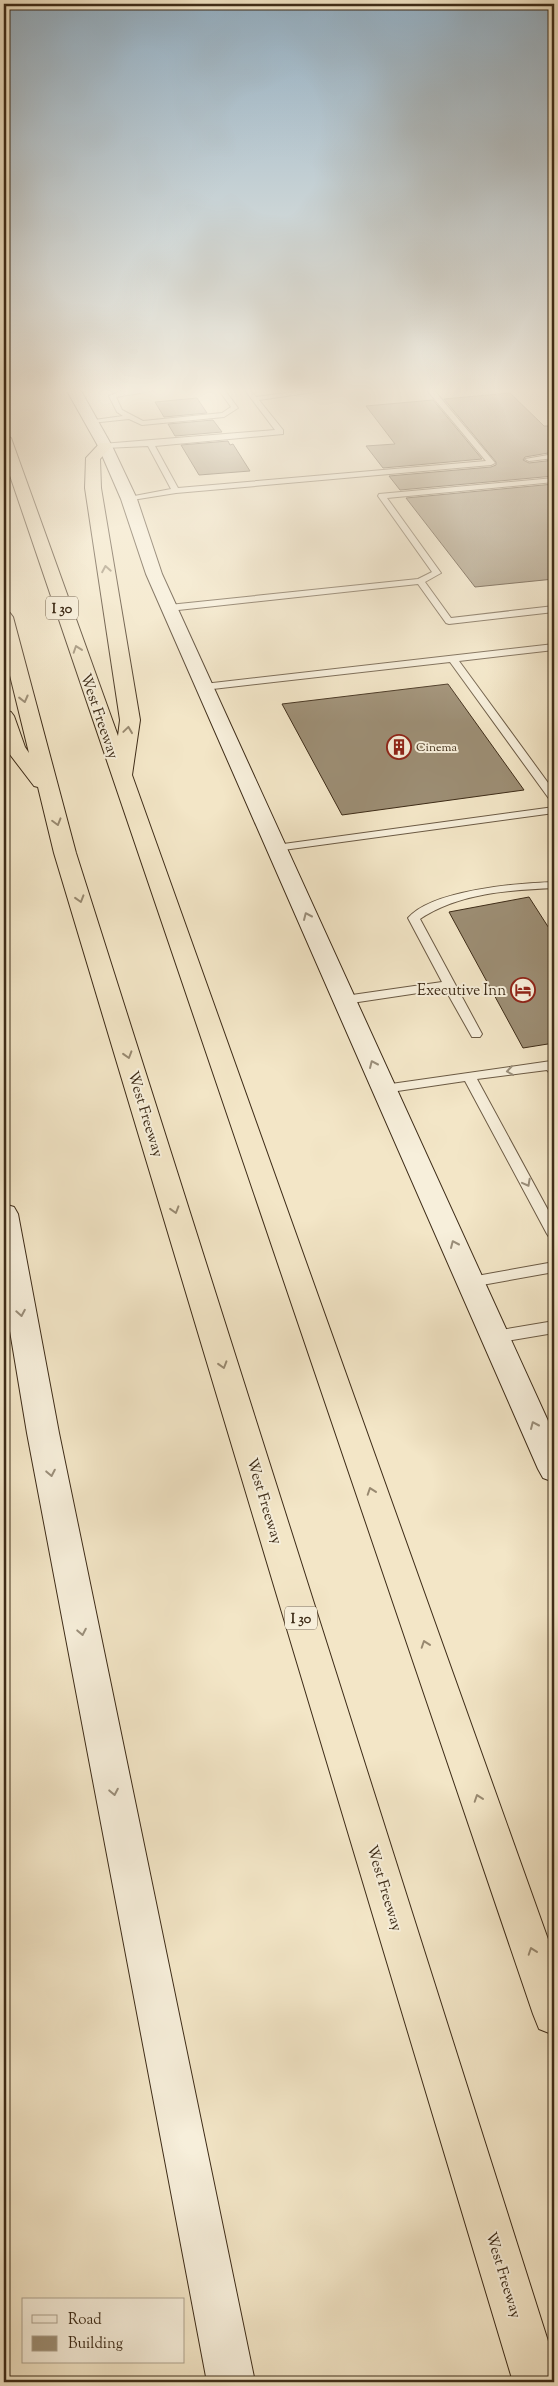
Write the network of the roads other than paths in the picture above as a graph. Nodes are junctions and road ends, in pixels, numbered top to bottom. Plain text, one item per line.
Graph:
1 (25, 500) edge
2 (94, 500) edge
3 (129, 500) edge
4 (385, 500) edge
5 (420, 581) junction
6 (169, 608) junction
7 (554, 609) edge
8 (4, 617) edge
9 (554, 647) edge
10 (453, 659) junction
11 (204, 687) junction
12 (4, 716) edge
13 (121, 778) junction
14 (48, 791) junction
15 (554, 798) edge
16 (554, 810) edge
17 (276, 848) junction
18 (554, 885) edge
19 (449, 985) junction
20 (344, 1000) junction
21 (476, 1034) dead end
22 (553, 1067) edge
23 (469, 1076) junction
24 (384, 1089) junction
25 (4, 1214) edge
26 (554, 1234) edge
27 (554, 1267) edge
28 (471, 1282) junction
29 (554, 1327) edge
30 (495, 1336) junction
31 (554, 1469) edge
32 (554, 2014) edge
33 (231, 2382) edge
34 (537, 2382) edge

13 -> 1 highway, West Freeway / I 30
13 -> 2 highway
3 - 6 main road
4 - 5 lane
5 - 6 lane
5 - 7 lane
6 - 11 main road
8 -> 14 highway, West Freeway / I 30
9 - 10 lane
10 - 11 lane
10 - 15 lane
11 - 17 main road
12 - 14 highway
32 -> 13 highway, West Freeway / I 30
14 -> 34 highway, West Freeway / I 30
16 - 17 lane
20 -> 17 main road
18 - 19 lane
19 - 20 lane
19 - 21 lane
24 -> 20 main road
22 -> 23 lane
23 - 24 lane
23 -> 26 lane
28 -> 24 main road
25 -> 33 main road
27 - 28 lane
28 - 30 main road
29 - 30 lane
31 -> 30 main road

